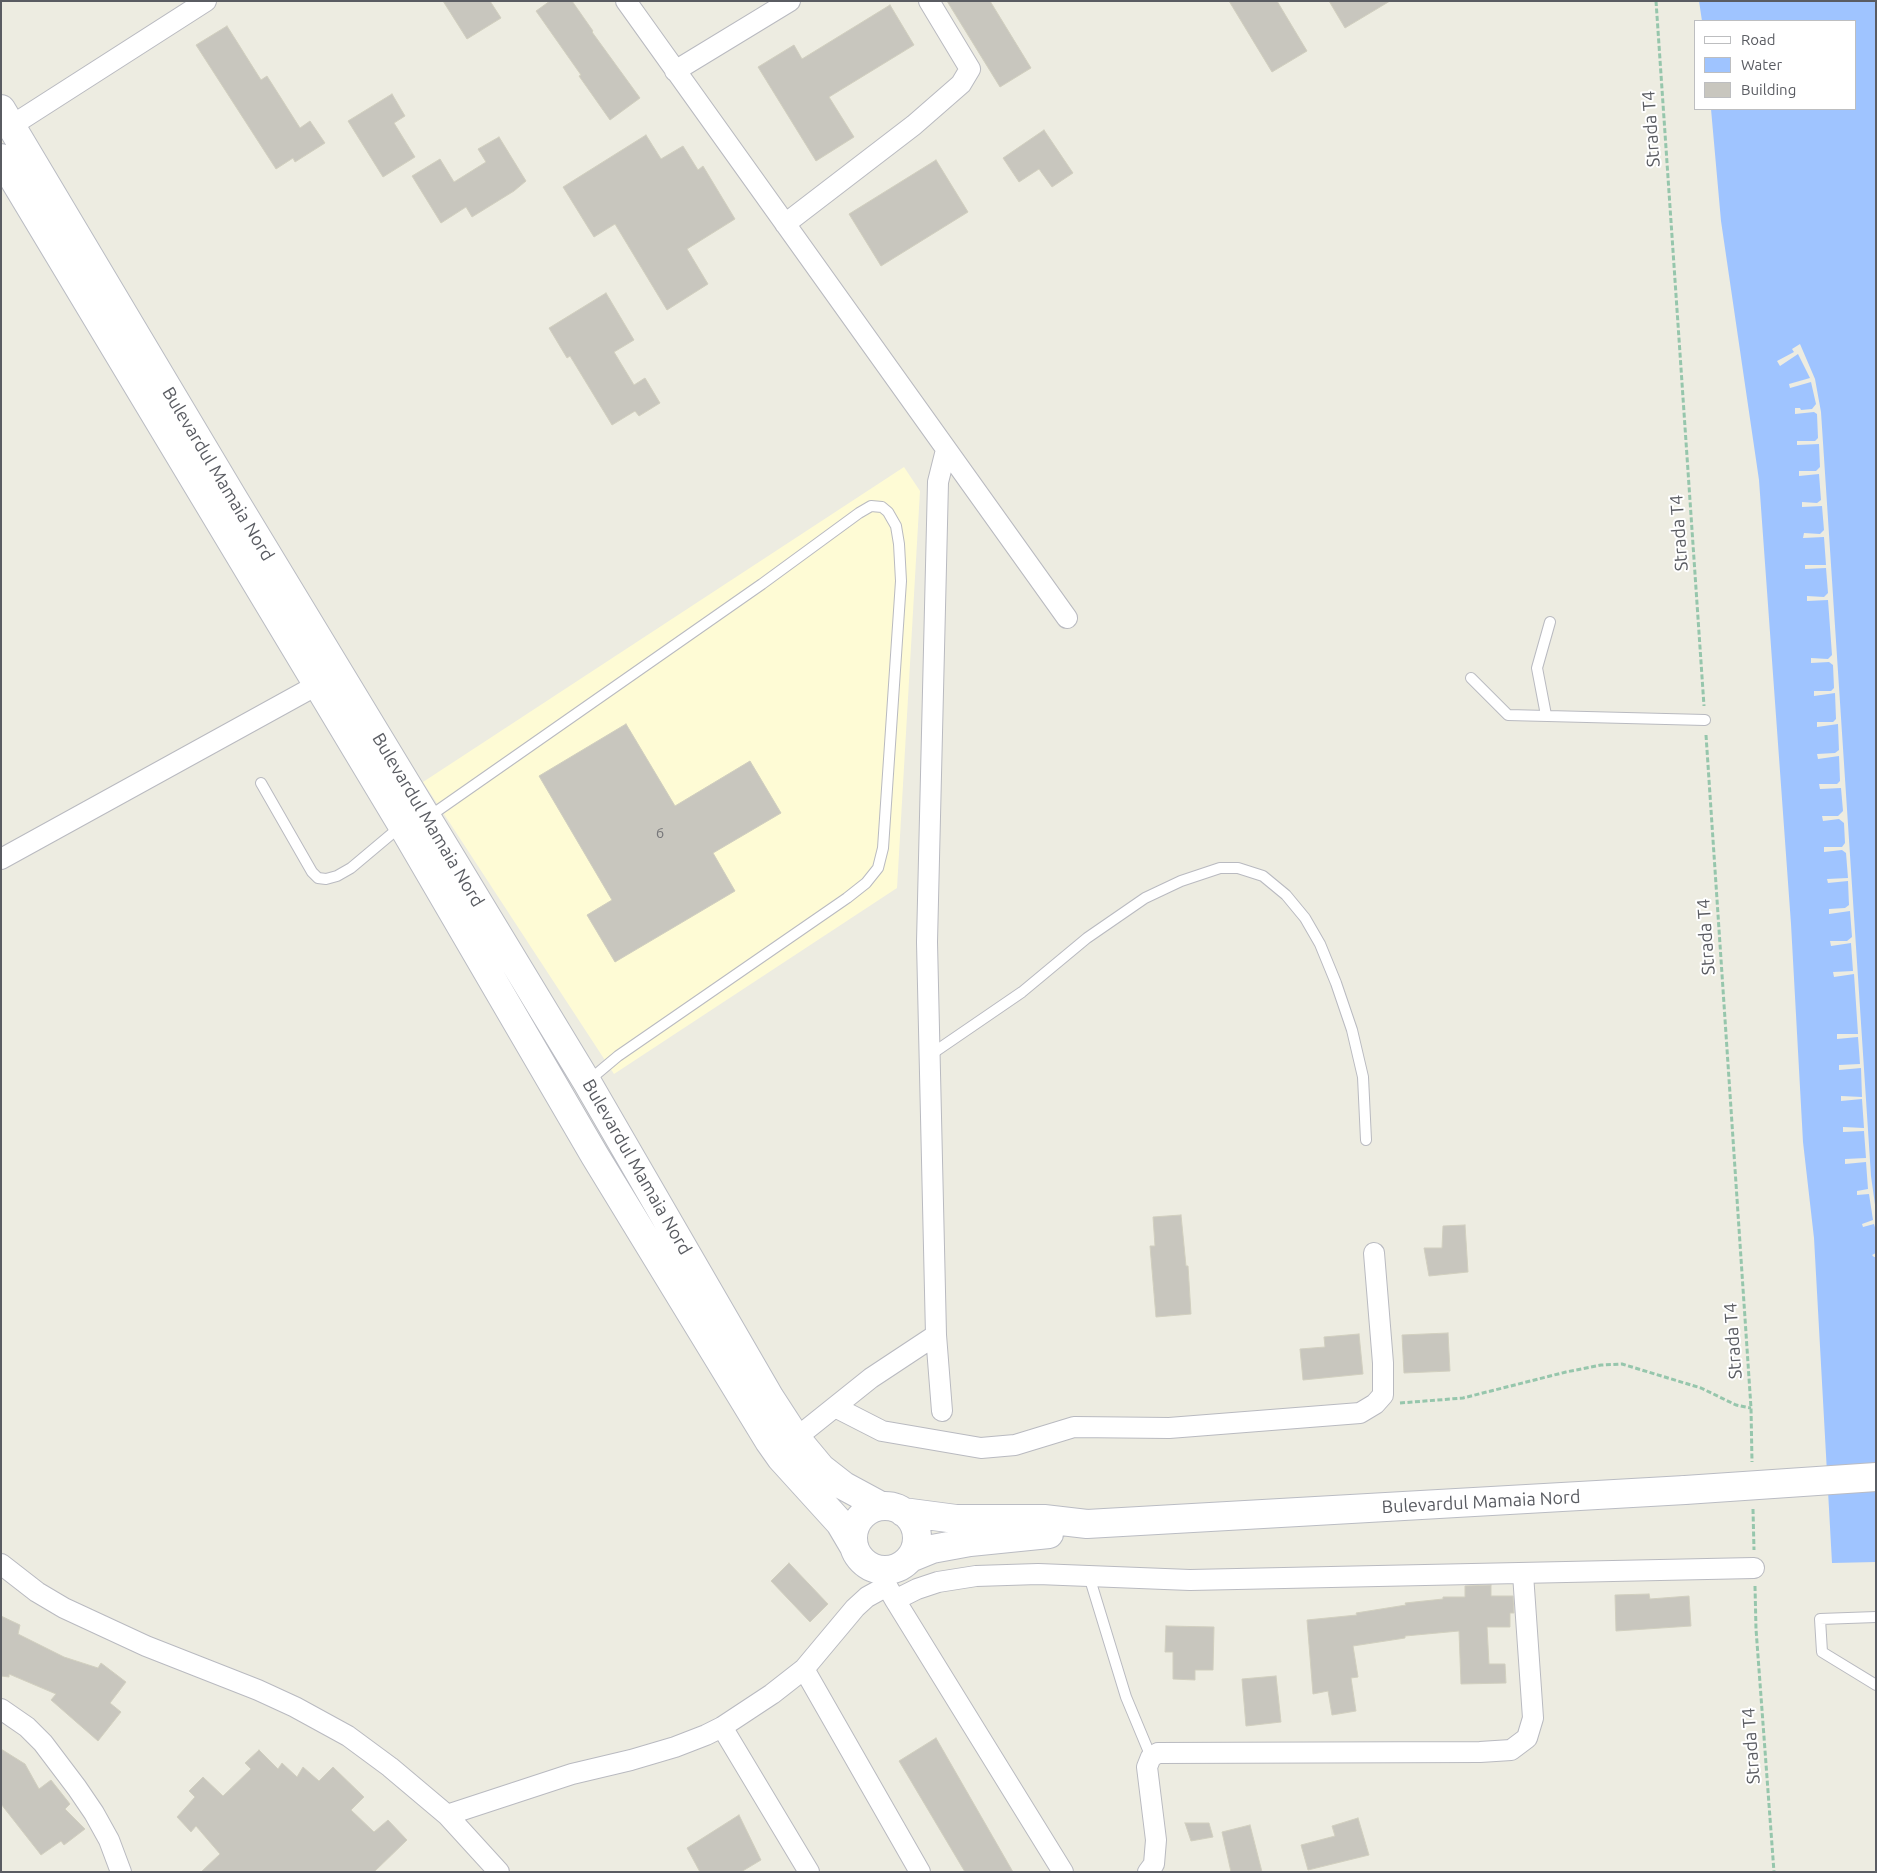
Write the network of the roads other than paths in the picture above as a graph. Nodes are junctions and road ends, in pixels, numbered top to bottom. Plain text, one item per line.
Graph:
1 (206, 1) edge
2 (626, 1) edge
3 (790, 1) edge
4 (929, 1) edge
5 (675, 71) junction
6 (6, 118) edge
7 (1, 158) edge
8 (785, 224) junction
9 (946, 450) junction
10 (1067, 618) dead end
11 (1550, 622) dead end
12 (1471, 678) dead end
13 (317, 685) junction
14 (1546, 715) junction
15 (1705, 720) road end
16 (261, 784) dead end
17 (414, 822) junction
18 (1, 859) edge
19 (930, 1055) junction
20 (587, 1082) junction
21 (1366, 1140) dead end
22 (1374, 1253) dead end
23 (936, 1335) junction
24 (835, 1407) junction
25 (942, 1412) dead end
26 (796, 1438) junction
27 (1876, 1477) edge
28 (892, 1509) junction
29 (1087, 1524) junction
30 (853, 1545) junction
31 (910, 1558) junction
32 (1, 1564) edge
33 (1754, 1568) road end
34 (1523, 1574) junction
35 (1089, 1576) junction
36 (888, 1585) junction
37 (1876, 1617) edge
38 (804, 1669) junction
39 (1876, 1685) edge
40 (1, 1709) edge
41 (722, 1726) junction
42 (1151, 1757) junction
43 (447, 1815) junction
44 (121, 1872) edge
45 (499, 1872) edge
46 (810, 1872) edge
47 (920, 1872) edge
48 (1063, 1872) edge
49 (1148, 1872) edge

1 - 6 street
2 - 5 street
3 - 5 street
4 - 8 street
5 - 8 street
6 - 17 main road, Bulevardul Mamaia Nord
7 - 13 main road, Bulevardul Mamaia Nord
8 - 9 street
9 - 10 street
9 - 19 street
11 - 14 lane
12 - 14 lane
13 - 17 main road, Bulevardul Mamaia Nord
13 - 18 street
14 - 15 lane
16 - 17 lane
17 - 20 main road, Bulevardul Mamaia Nord
17 - 20 lane
17 - 30 main road, Bulevardul Mamaia Nord
19 - 21 lane
19 - 23 street
20 - 26 main road, Bulevardul Mamaia Nord
22 - 24 street
23 - 24 street
23 - 25 street
24 - 26 street
26 - 28 main road, Bulevardul Mamaia Nord
27 - 29 main road, Bulevardul Mamaia Nord, bridge
28 - 29 main road, Bulevardul Mamaia Nord
28 - 30 main road
28 - 31 main road
29 - 31 main road, Bulevardul Mamaia Nord
30 - 36 main road
31 - 36 main road
32 - 43 street
33 - 34 street
34 - 35 street
34 - 42 street
35 - 36 street
35 - 42 lane
36 - 38 street
36 - 48 street
37 - 39 lane
38 - 41 street
38 - 47 street
40 - 44 street
41 - 43 street
41 - 46 street
42 - 49 street
43 - 45 street

